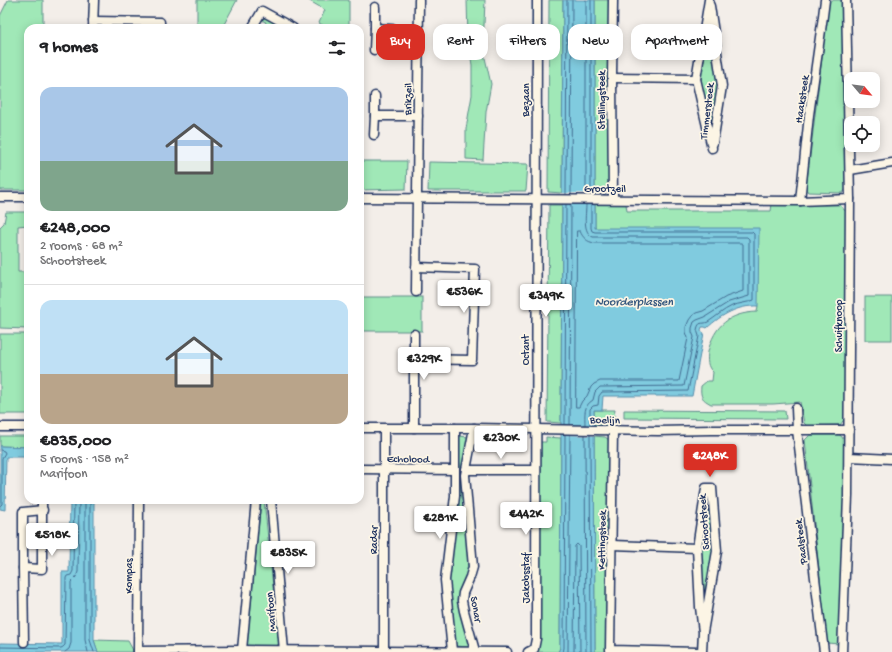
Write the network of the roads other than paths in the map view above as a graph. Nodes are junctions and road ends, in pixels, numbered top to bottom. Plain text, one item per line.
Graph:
1 (94, 0) edge
2 (419, 0) edge
3 (537, 0) edge
4 (613, 0) edge
5 (709, 0) edge
6 (825, 0) edge
7 (846, 0) edge
8 (375, 7) dead end
9 (93, 24) edge
10 (115, 24) edge
11 (160, 24) edge
12 (254, 24) edge
13 (286, 24) edge
14 (419, 24) edge
15 (375, 28) joint
16 (374, 50) dead end
17 (419, 60) edge
18 (612, 78) junction
19 (696, 79) junction
20 (375, 96) dead end
21 (375, 116) junction
22 (418, 116) junction
23 (374, 135) dead end
24 (892, 163) edge
25 (850, 170) junction
26 (0, 197) edge
27 (24, 197) edge
28 (364, 198) edge
29 (418, 198) junction
30 (537, 199) junction
31 (613, 199) junction
32 (850, 199) junction
33 (800, 201) junction
34 (416, 267) junction
35 (416, 292) dead end
36 (414, 334) dead end
37 (414, 359) junction
38 (796, 408) dead end
39 (0, 427) edge
40 (24, 427) edge
41 (364, 428) edge
42 (414, 428) junction
43 (455, 428) junction
44 (474, 428) junction
45 (384, 429) junction
46 (537, 429) junction
47 (797, 430) junction
48 (849, 430) junction
49 (613, 431) junction
50 (849, 458) junction
51 (892, 459) edge
52 (384, 468) junction
53 (364, 469) edge
54 (455, 470) junction
55 (466, 470) junction
56 (536, 470) junction
57 (42, 504) edge
58 (139, 504) edge
59 (256, 504) edge
60 (271, 504) edge
61 (43, 510) junction
62 (612, 544) junction
63 (697, 548) junction
64 (23, 568) junction
65 (703, 632) junction
66 (24, 642) dead end
67 (242, 650) junction
68 (138, 651) edge
69 (284, 651) junction
70 (452, 651) junction
71 (475, 651) edge
72 (384, 652) edge
73 (507, 652) edge
74 (528, 652) edge
75 (698, 652) edge
76 (702, 652) edge
77 (824, 652) edge
78 (842, 652) edge

1 - 9 street
2 - 14 street, Brikzeil
3 - 30 street, Bezaan
4 - 18 street, Stellingsteek
5 - 19 street, Timmersteek
5 - 19 street, Timmersteek
6 - 33 street, Haaksteek
7 - 25 street, Schuifknoop
8 - 15 street
10 - 11 street
12 - 13 street
15 - 16 street
17 - 22 street, Brikzeil
18 - 19 street
18 - 31 street, Stellingsteek
20 - 21 street
21 - 22 street
21 - 23 street
22 - 29 street, Brikzeil
24 - 25 street
25 - 32 street, Schuifknoop
26 - 27 street
28 - 29 street, Grootzeil
29 - 30 street, Grootzeil
29 - 34 street, Brikzeil
30 - 31 street, Grootzeil
30 - 46 street, Octant
31 - 33 street, Grootzeil
32 - 33 street, Grootzeil
32 - 48 street, Schuifknoop
34 - 35 street, Brikzeil
34 - 37 street
36 - 37 street
37 - 42 street
38 - 47 street, Paalsteek
39 - 40 street
41 - 45 street, Boelijn
42 - 43 street, Boelijn
42 - 45 street, Boelijn
43 - 44 street, Boelijn
43 - 54 street
44 - 46 street, Boelijn
44 - 55 street, Sonar
45 - 52 street, Radar
46 - 49 street, Boelijn
46 - 56 street, Jakobsstaf
47 - 48 street, Boelijn
47 - 49 street, Boelijn
47 - 77 street, Paalsteek
48 - 50 street, Schuifknoop
49 - 62 street, Kettingsteek
50 - 51 street
50 - 78 street, Schuifknoop
52 - 53 street, Echolood
52 - 54 street, Echolood
52 - 72 street, Radar
54 - 70 street
55 - 56 street
55 - 71 street, Sonar
56 - 74 street, Jakobsstaf
57 - 61 street
58 - 68 street, Kompas
59 - 67 street, Marifoon
60 - 69 street, Marifoon
61 - 64 street
61 - 64 street
62 - 63 street
62 - 75 street, Kettingsteek
63 - 65 street, Schootsteek
63 - 65 street, Schootsteek
64 - 66 street
65 - 76 street, Schootsteek
67 - 68 street
67 - 69 street
69 - 72 street
70 - 71 street
70 - 72 street
71 - 73 street

